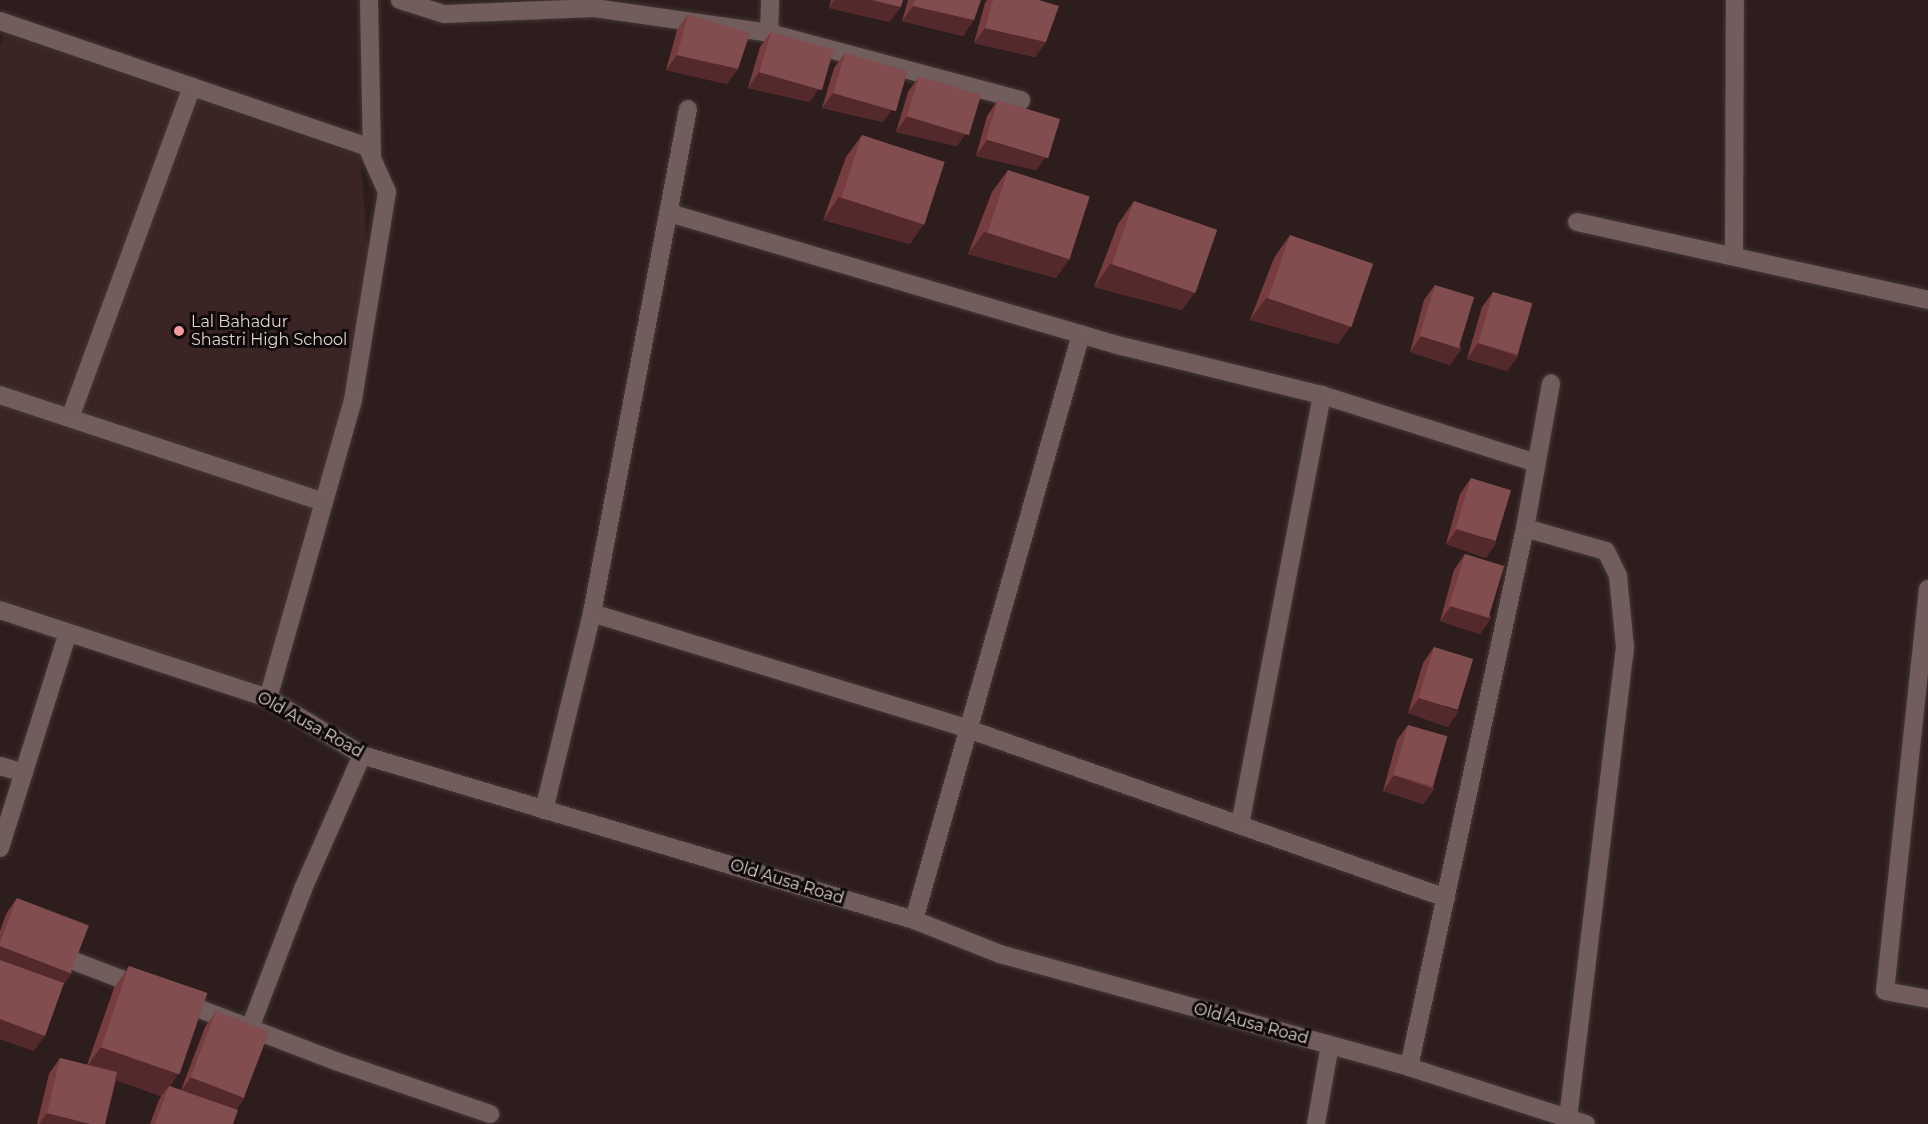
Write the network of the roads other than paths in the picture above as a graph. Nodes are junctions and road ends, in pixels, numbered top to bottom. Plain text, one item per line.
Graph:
1 (369, 0) edge
2 (400, 0) edge
3 (770, 0) edge
4 (1735, 0) edge
5 (594, 4) edge
6 (0, 21) edge
7 (769, 33) junction
8 (192, 87) junction
9 (1021, 100) dead end
10 (688, 109) dead end
11 (373, 159) junction
12 (669, 213) junction
13 (1577, 222) dead end
14 (1734, 255) junction
15 (1928, 300) edge
16 (1081, 334) junction
17 (1551, 383) dead end
18 (0, 395) edge
19 (1322, 395) junction
20 (70, 418) junction
21 (1536, 463) junction
22 (324, 502) junction
23 (1525, 528) junction
24 (1928, 589) edge
25 (0, 610) edge
26 (592, 613) junction
27 (68, 632) junction
28 (268, 698) junction
29 (968, 729) junction
30 (362, 755) junction
31 (0, 766) edge
32 (24, 773) junction
33 (544, 810) junction
34 (1240, 825) junction
35 (0, 848) edge
36 (1446, 898) junction
37 (914, 920) junction
38 (74, 961) edge
39 (1928, 999) edge
40 (250, 1028) junction
41 (1330, 1045) junction
42 (1409, 1067) junction
43 (490, 1114) dead end
44 (1568, 1118) junction
45 (1316, 1124) edge
46 (1586, 1124) edge

1 - 11 street
2 - 5 street
3 - 7 street
4 - 14 street
5 - 7 street
6 - 8 street
7 - 9 street
8 - 11 street
8 - 20 street
10 - 12 street
11 - 22 street
12 - 16 street
12 - 26 street
13 - 14 street
14 - 15 street
16 - 19 street
16 - 29 street
17 - 21 street
18 - 20 street
19 - 21 street
19 - 34 street
20 - 22 street
21 - 23 street
22 - 28 street
23 - 36 street
23 - 44 street
24 - 39 street
25 - 27 street, Old Ausa Road
26 - 29 street
26 - 33 street
27 - 28 street, Old Ausa Road
27 - 32 street
28 - 30 street, Old Ausa Road
29 - 34 street
29 - 37 street
30 - 33 street, Old Ausa Road
30 - 40 street
31 - 32 street
32 - 35 street
33 - 37 street, Old Ausa Road
34 - 36 street
36 - 42 street
37 - 41 street, Old Ausa Road
38 - 40 street
40 - 43 street
41 - 42 street, Old Ausa Road
41 - 45 street
42 - 44 street, Old Ausa Road
44 - 46 street, Old Ausa Road

